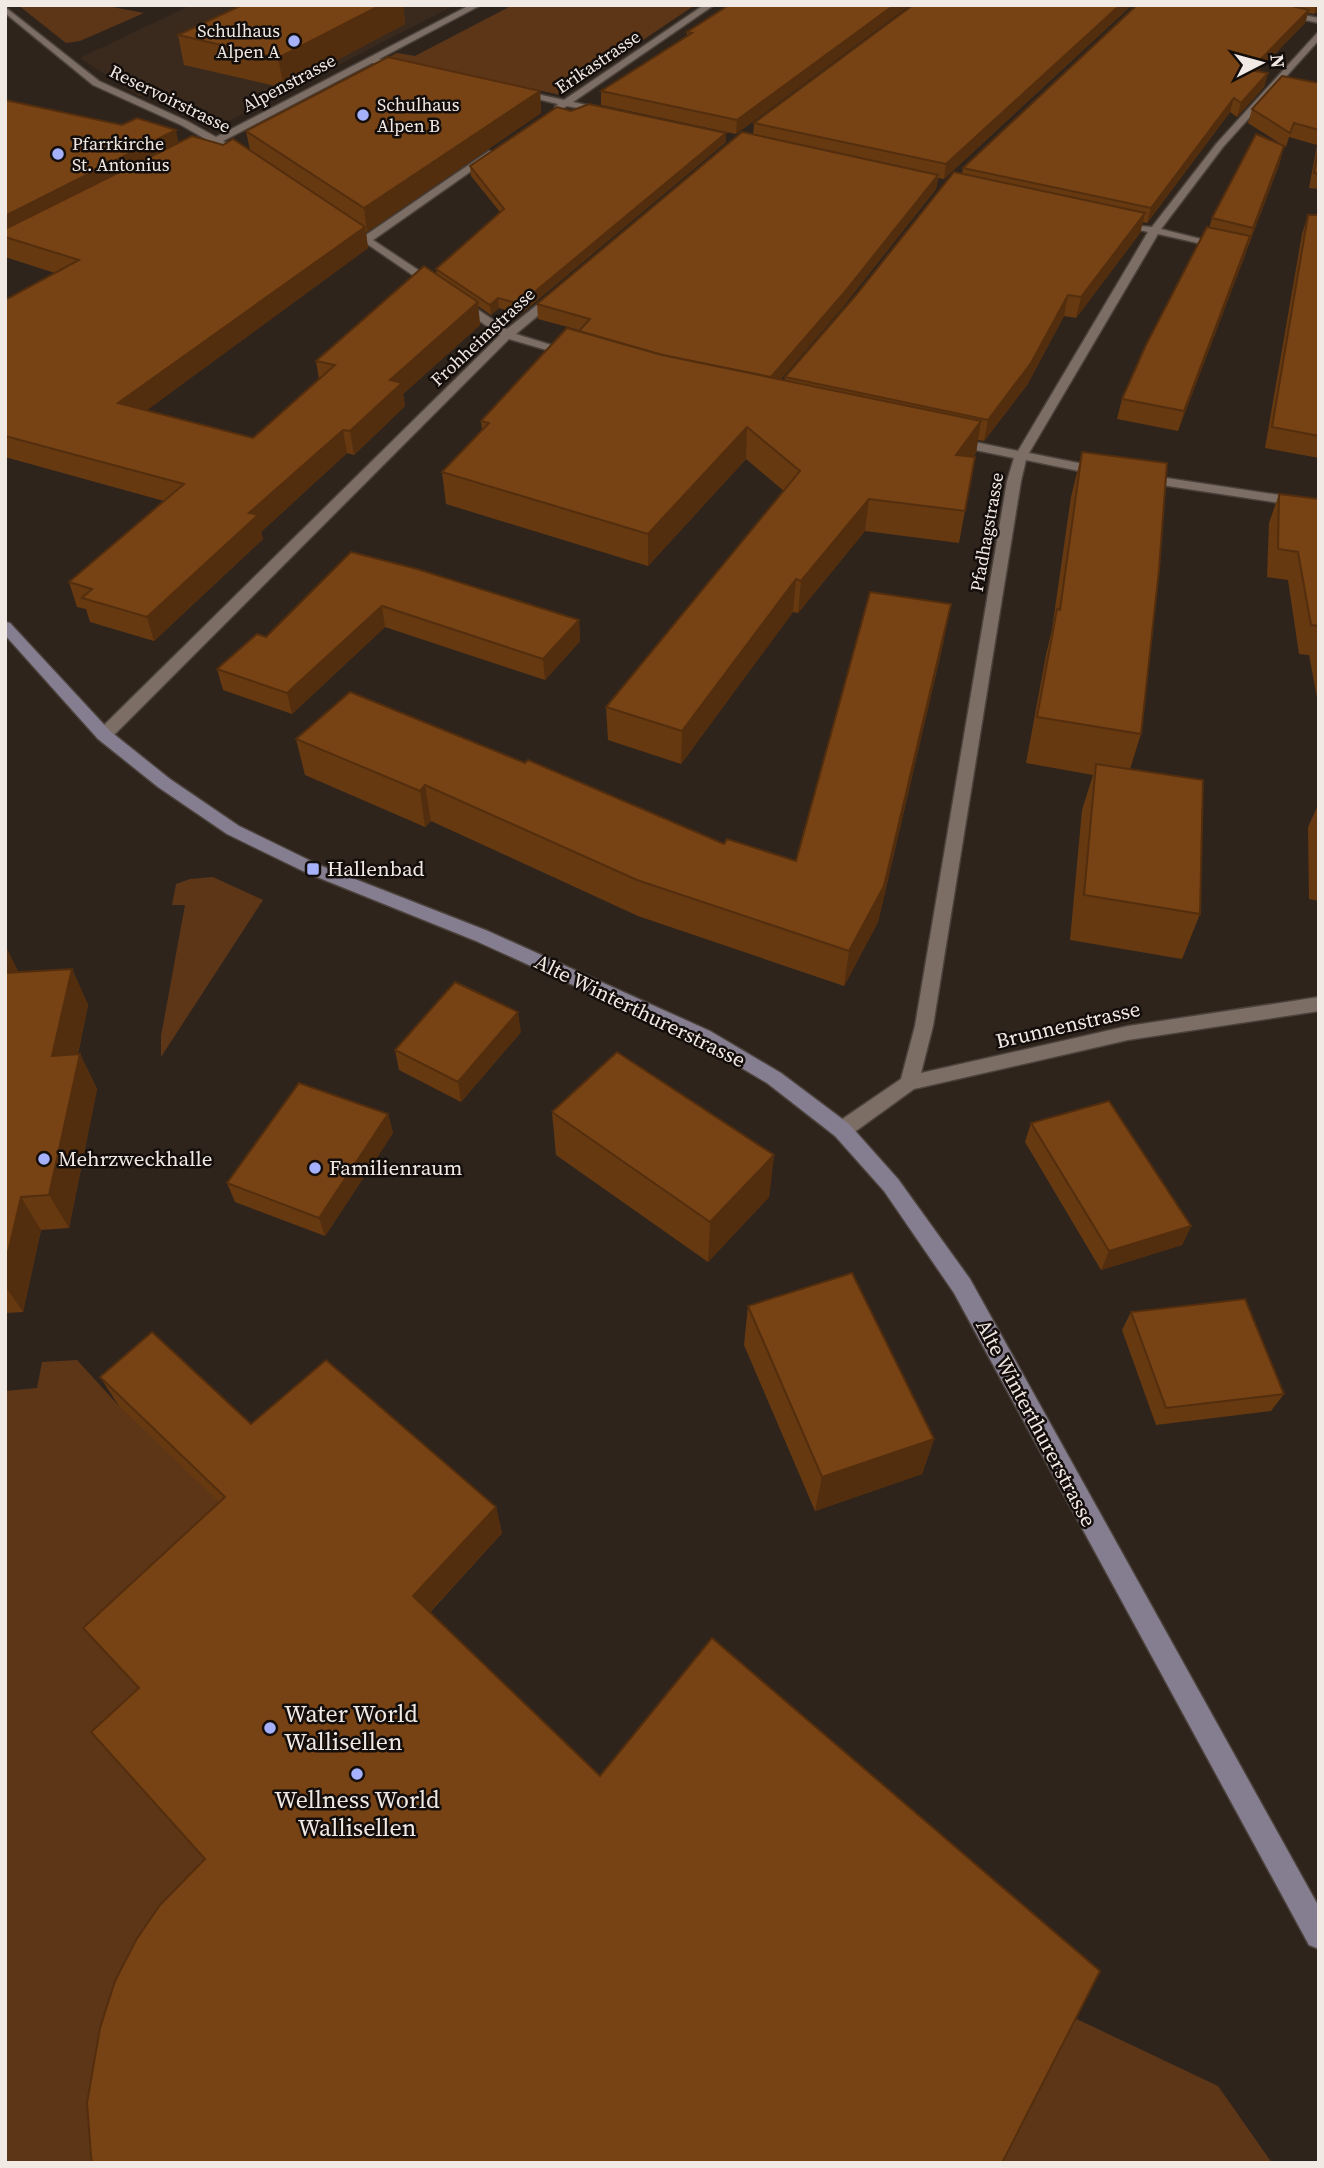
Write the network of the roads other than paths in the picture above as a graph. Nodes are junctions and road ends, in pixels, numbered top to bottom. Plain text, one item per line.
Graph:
1 (477, 5) edge
2 (710, 5) edge
3 (1237, 5) edge
4 (5, 9) edge
5 (1319, 21) edge
6 (1319, 34) edge
7 (370, 60) junction
8 (409, 68) edge
9 (500, 89) edge
10 (566, 103) junction
11 (555, 111) edge
12 (619, 115) edge
13 (216, 141) junction
14 (499, 149) edge
15 (192, 153) edge
16 (253, 162) edge
17 (332, 216) edge
18 (1129, 225) edge
19 (1155, 230) junction
20 (366, 240) junction
21 (1232, 248) edge
22 (562, 289) edge
23 (507, 335) junction
24 (585, 357) edge
25 (942, 439) edge
26 (1021, 456) junction
27 (1319, 505) edge
28 (5, 626) edge
29 (104, 735) junction
30 (1319, 1004) edge
31 (909, 1083) junction
32 (842, 1130) junction
33 (1319, 1935) edge

1 - 7 street, Alpenstrasse
2 - 10 street, Erikastrasse
3 - 5 street
4 - 13 street, Reservoirstrasse
6 - 19 street, Pfadhagstrasse
7 - 8 street
7 - 13 street, Alpenstrasse
9 - 10 street
10 - 11 street, Erikastrasse
10 - 12 street
13 - 15 street, Alpenstrasse
13 - 16 street, Reservoirstrasse
14 - 20 street
17 - 20 street
18 - 19 street
19 - 21 street
19 - 26 street, Pfadhagstrasse
20 - 23 street
22 - 23 street, Frohheimstrasse
23 - 24 street
23 - 29 street, Frohheimstrasse
25 - 26 street
26 - 27 street
26 - 31 street, Pfadhagstrasse
28 - 29 main road, Alte Winterthurerstrasse
29 - 32 main road, Alte Winterthurerstrasse
30 - 31 street, Brunnenstrasse
31 - 32 street, Brunnenstrasse
32 - 33 main road, Alte Winterthurerstrasse

